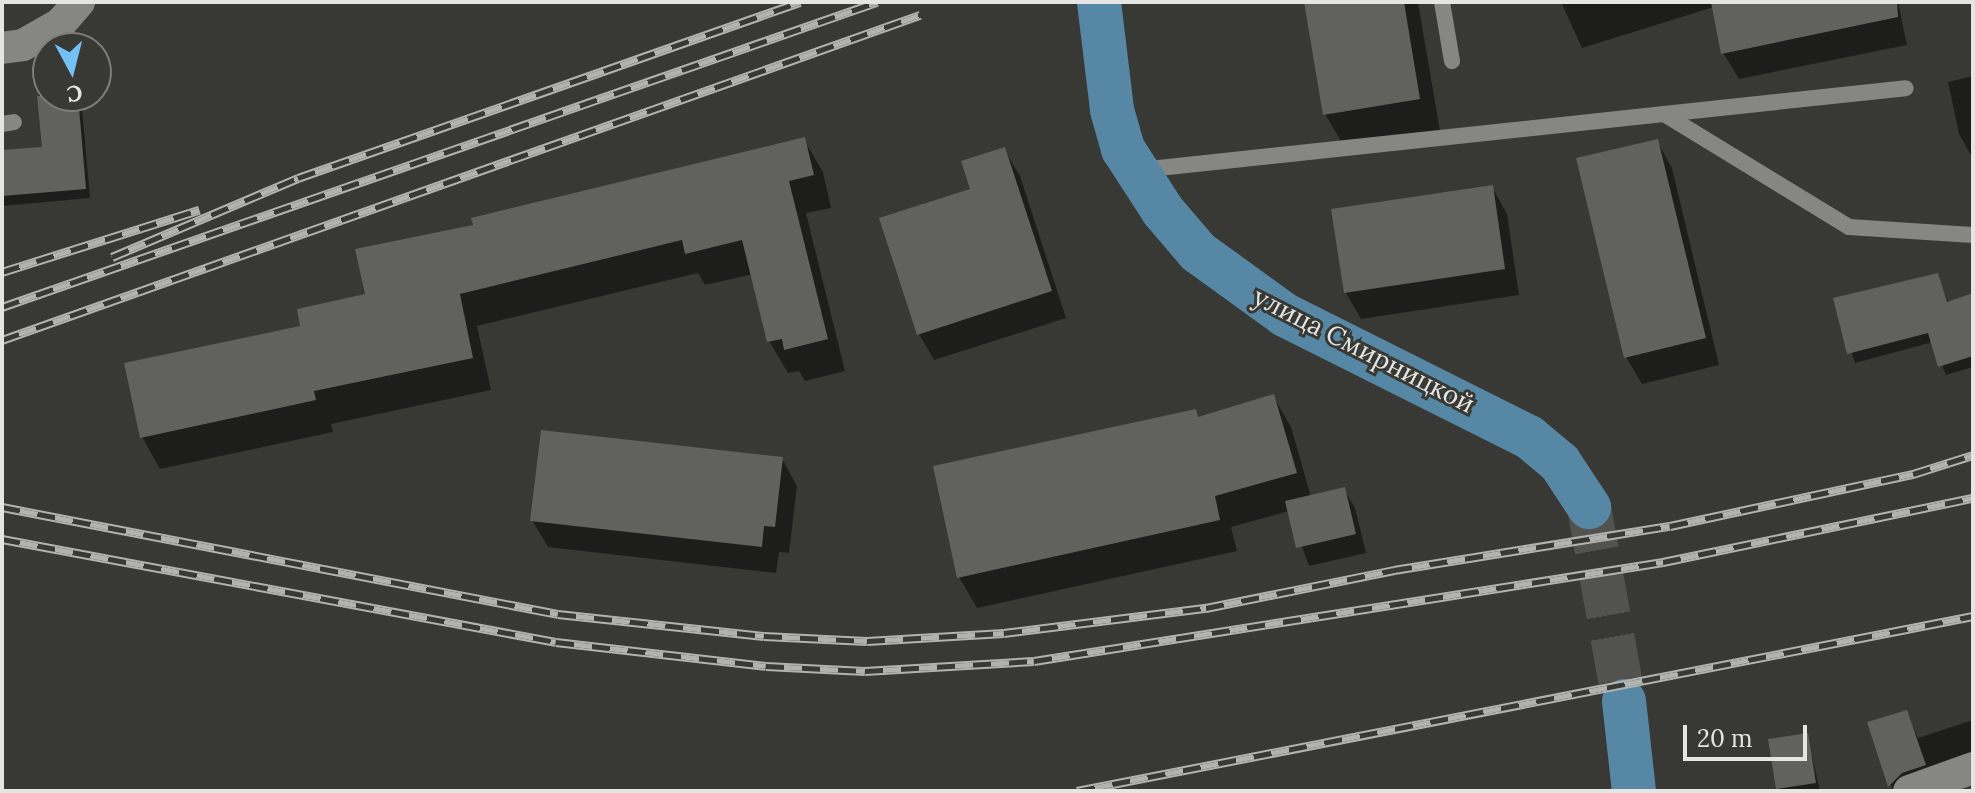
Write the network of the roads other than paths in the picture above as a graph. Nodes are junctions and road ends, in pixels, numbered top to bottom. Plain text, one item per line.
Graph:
1 (79, 2) edge
2 (1099, 2) edge
3 (1442, 2) edge
4 (2, 48) edge
5 (1452, 61) dead end
6 (1906, 88) dead end
7 (1664, 114) junction
8 (1135, 170) junction
9 (1973, 235) edge
10 (1589, 507) tunnel mouth
11 (1624, 701) tunnel mouth
12 (1973, 768) edge
13 (1634, 791) edge
14 (1909, 791) edge

1 - 4 street
2 - 8 main road, улица Смирницкой
3 - 5 lane
6 - 7 lane
7 - 8 lane
7 - 9 lane
8 - 10 main road, улица Смирницкой
11 - 13 main road
12 - 14 street

